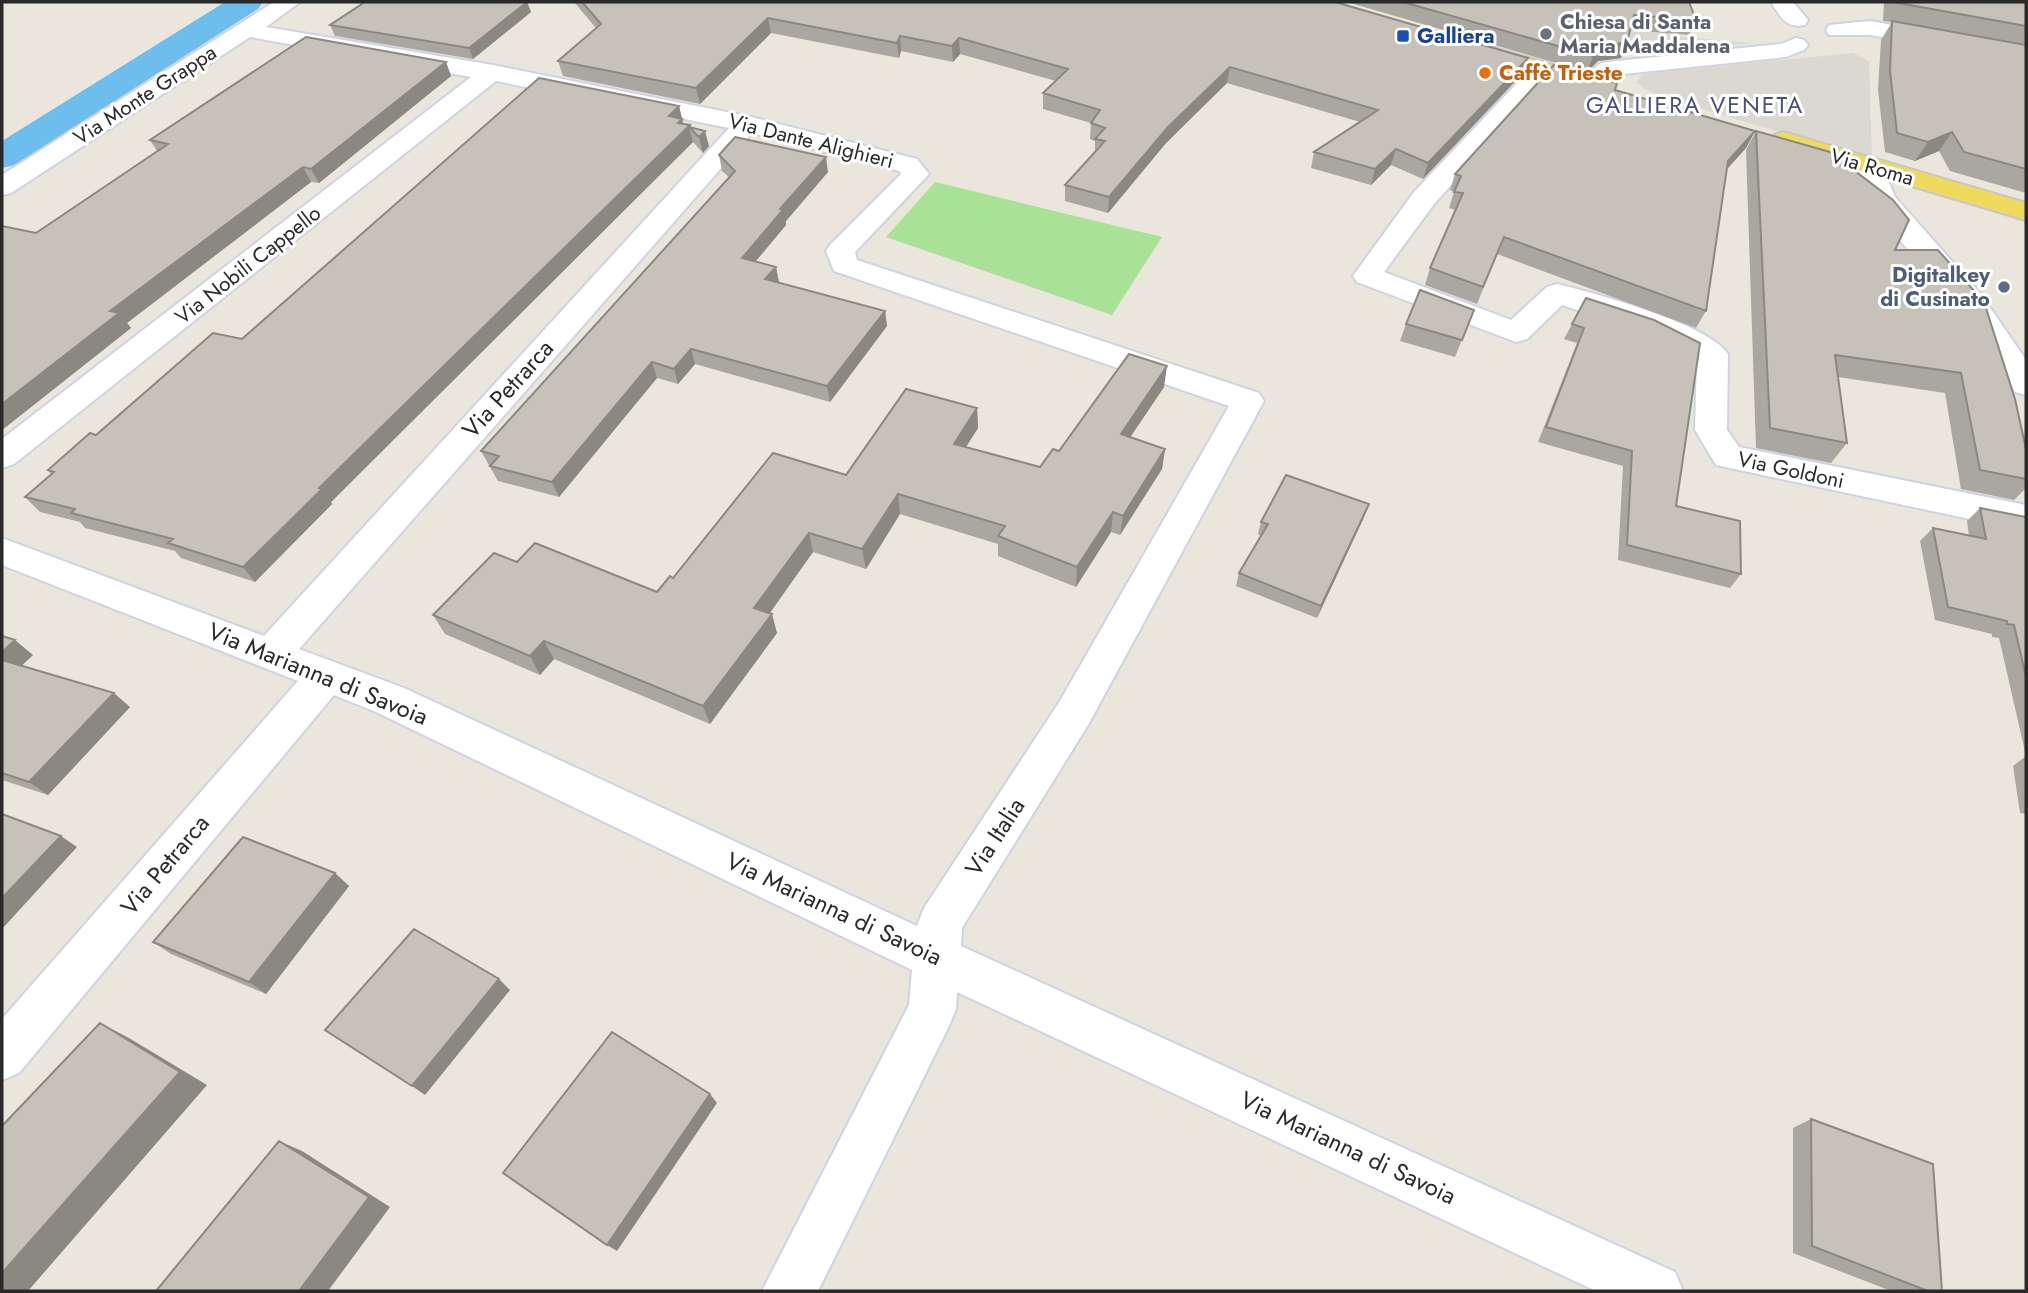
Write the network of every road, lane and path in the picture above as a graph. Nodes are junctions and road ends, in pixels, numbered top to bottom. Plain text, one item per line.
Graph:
1 (289, 2) edge
2 (1782, 2) edge
3 (1797, 20) junction
4 (246, 30) junction
5 (1455, 43) edge
6 (1829, 44) junction
7 (1796, 45) junction
8 (2026, 56) edge
9 (1542, 70) junction
10 (493, 72) junction
11 (1591, 84) junction
12 (1617, 91) edge
13 (747, 124) junction
14 (1757, 133) edge
15 (1871, 167) junction
16 (2, 187) edge
17 (2026, 212) edge
18 (2026, 385) edge
19 (1248, 401) joint
20 (2, 456) edge
21 (2026, 518) edge
22 (2, 551) edge
23 (270, 655) junction
24 (328, 674) junction
25 (937, 957) junction
26 (2, 1056) edge
27 (789, 1291) edge
28 (1656, 1291) edge

1 - 4 street, Via Monte Grappa
2 - 3 street
3 - 6 street
3 - 7 street
4 - 10 street, Via Dante Alighieri
4 - 16 street, Via Monte Grappa
5 - 9 main road
6 - 7 street
6 - 8 street
7 - 11 street
9 - 11 main road
9 - 21 street, Via Goldoni
10 - 13 street, Via Dante Alighieri
10 - 20 street, Via Nobili Cappello
11 - 12 main road
13 - 19 street, Via Dante Alighieri
13 - 23 street, Via Petrarca
14 - 15 main road, Via Roma
15 - 17 main road, Via Roma
15 - 18 street
19 - 25 street, Via Italia
22 - 23 street, Via Marianna di Savoia
23 - 24 street, Via Marianna di Savoia
24 - 25 street, Via Marianna di Savoia
24 - 26 street, Via Petrarca
25 - 27 street, Via Italia
25 - 28 street, Via Marianna di Savoia

